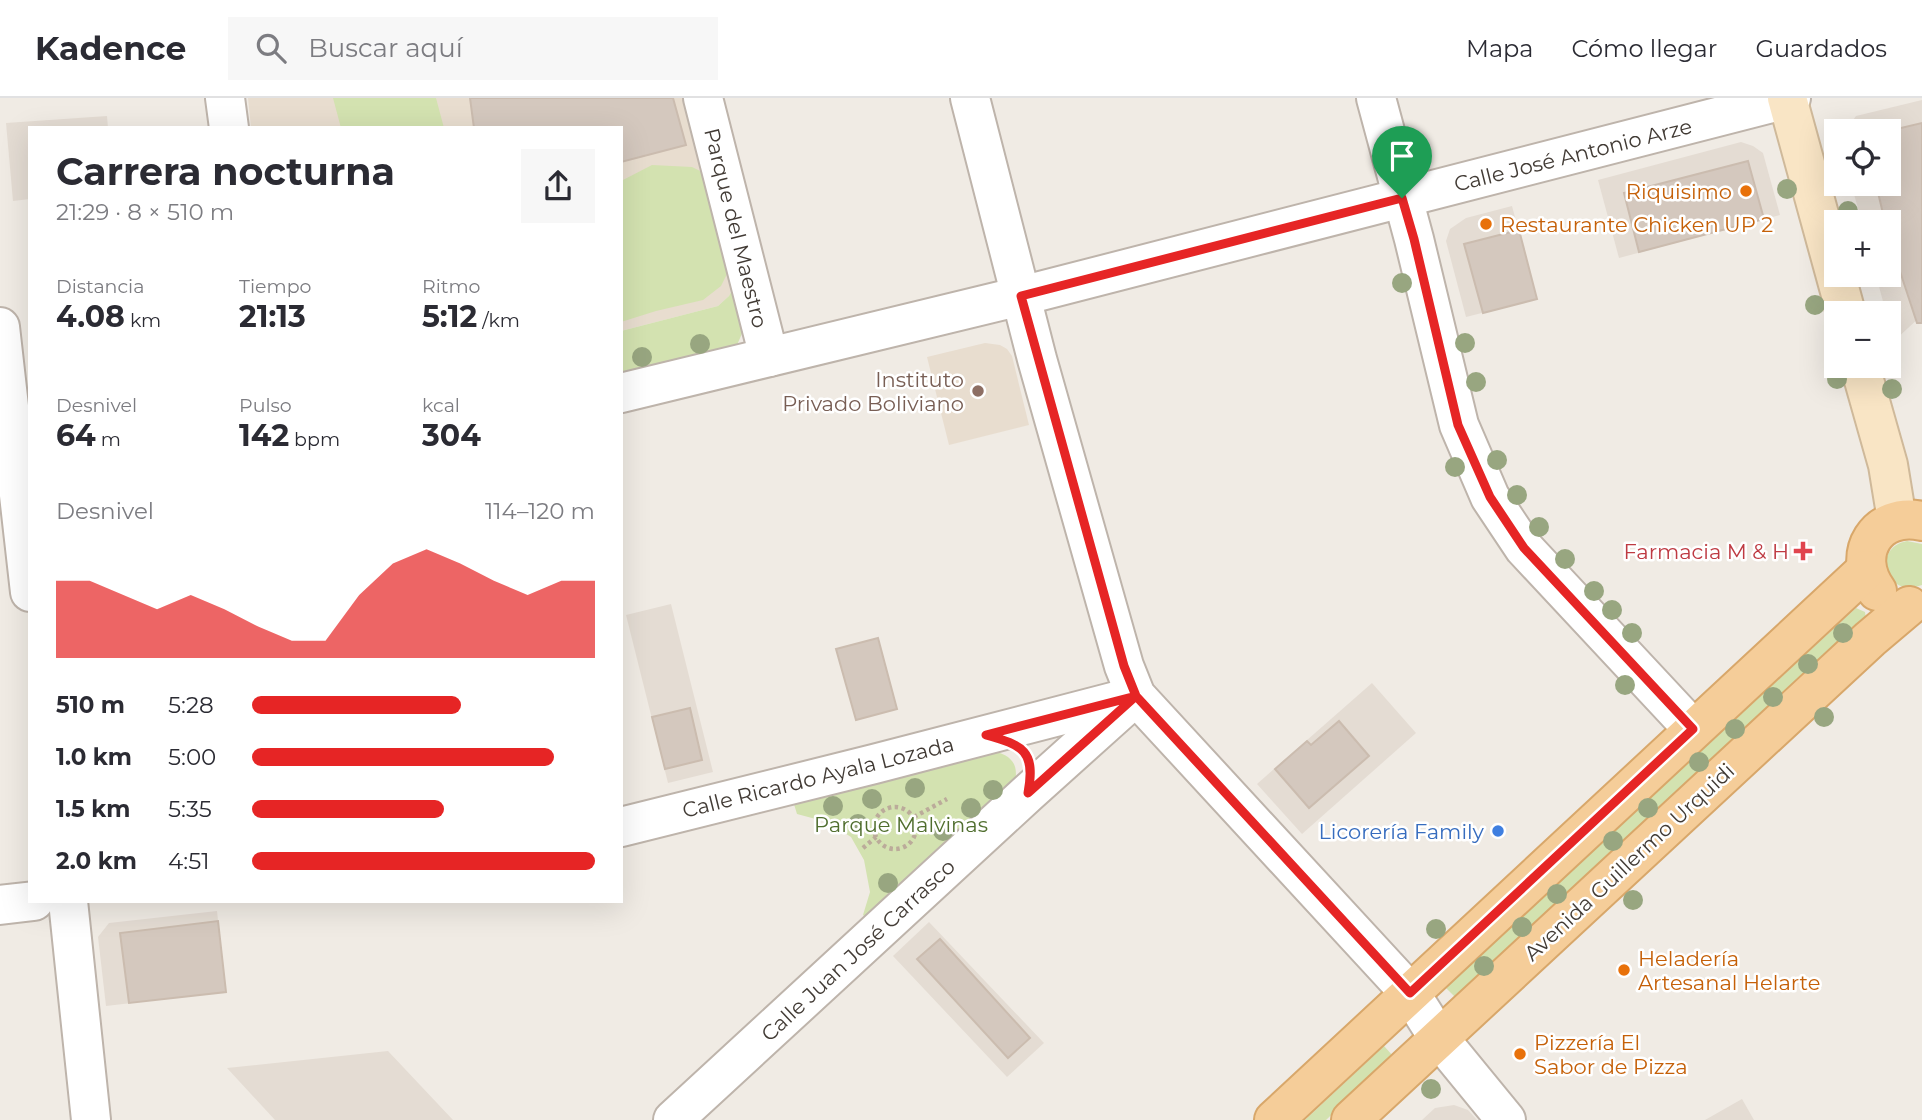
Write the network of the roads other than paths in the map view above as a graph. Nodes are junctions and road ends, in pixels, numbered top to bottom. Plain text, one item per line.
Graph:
1 (225, 98) edge
2 (703, 98) edge
3 (970, 98) edge
4 (1376, 98) edge
5 (1788, 98) edge
6 (229, 126) edge
7 (1402, 198) junction
8 (1021, 296) junction
9 (1843, 301) edge
10 (0, 327) edge
11 (769, 357) junction
12 (1863, 378) edge
13 (623, 393) edge
14 (15, 475) edge
15 (1913, 517) edge
16 (1866, 570) junction
17 (28, 576) edge
18 (1915, 605) edge
19 (1136, 696) junction
20 (1693, 729) junction
21 (986, 735) junction
22 (1028, 793) junction
23 (623, 826) edge
24 (28, 902) edge
25 (68, 903) edge
26 (0, 905) edge
27 (1410, 993) junction
28 (1438, 1037) junction
29 (91, 1120) edge
30 (673, 1120) edge
31 (1274, 1120) edge
32 (1351, 1120) edge
33 (1506, 1120) edge

1 - 6 street
2 - 11 street, Parque del Maestro
3 - 8 street
4 - 7 street
5 - 7 street, Calle José Antonio Arze
5 - 9 main road
7 - 8 street, Calle José Antonio Arze
7 - 20 street
8 - 11 street, Calle José Antonio Arze
8 - 19 street
10 - 14 street
11 - 13 street, Calle José Antonio Arze
12 - 15 main road
14 - 17 street
15 - 16 main road
16 - 18 main road
16 - 20 main road
18 - 28 main road, Avenida Guillermo Urquidi
19 - 21 street, Calle Ricardo Ayala Lozada
19 - 22 street, Calle Juan José Carrasco
19 - 27 street
20 - 27 main road
21 - 22 street
21 - 23 street, Calle Ricardo Ayala Lozada
22 - 30 street, Calle Juan José Carrasco
24 - 26 street
25 - 29 street
27 - 28 street
27 - 31 main road
28 - 32 main road, Avenida Guillermo Urquidi
28 - 33 street

